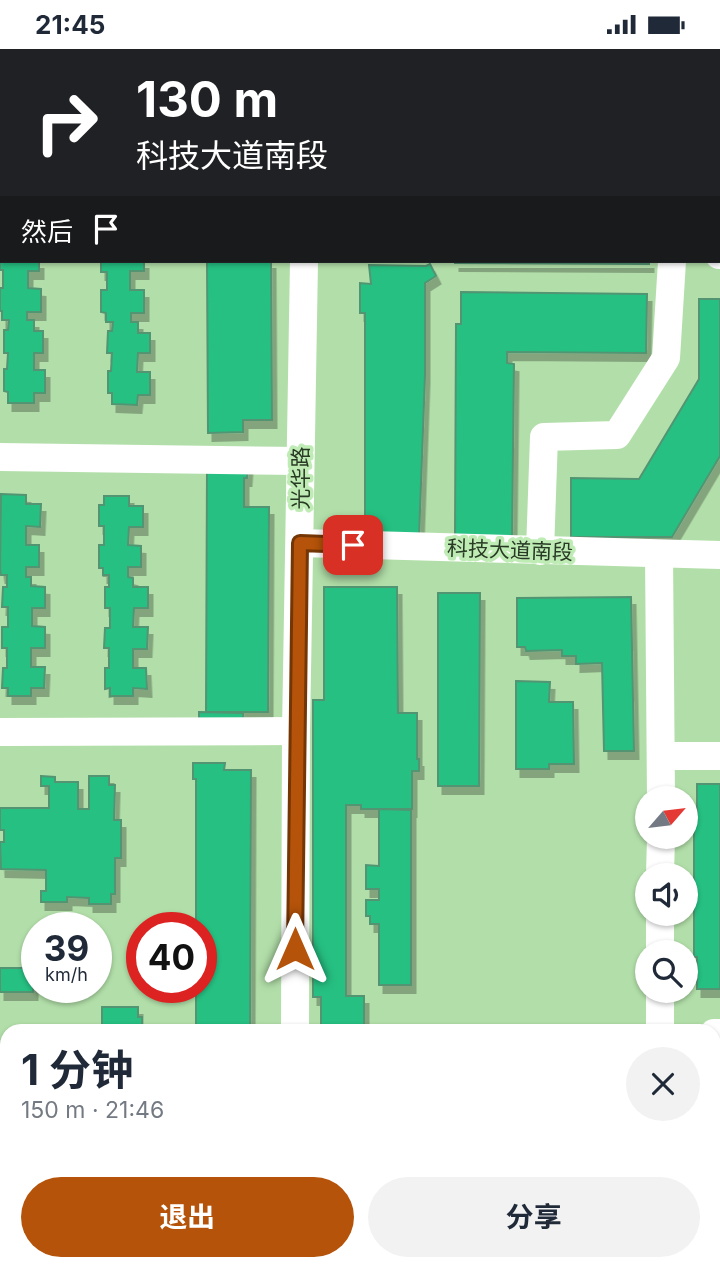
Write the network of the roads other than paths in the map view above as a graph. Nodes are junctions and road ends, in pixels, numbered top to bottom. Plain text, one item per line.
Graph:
1 (304, 263) edge
2 (672, 263) edge
3 (0, 457) edge
4 (300, 461) junction
5 (300, 543) junction
6 (540, 551) junction
7 (659, 554) junction
8 (720, 555) edge
9 (296, 731) junction
10 (0, 732) edge
11 (661, 756) junction
12 (720, 756) edge
13 (661, 786) edge
14 (660, 1003) edge
15 (295, 1024) edge
16 (660, 1024) edge

1 - 4 street, 光华路
2 - 6 street
3 - 4 street
4 - 5 street, 光华路
5 - 6 street, 科技大道南段
5 - 9 street, 光华路
6 - 7 street, 科技大道南段
7 - 8 street, 科技大道南段
7 - 11 street
9 - 10 street
9 - 15 street, 光华路
11 - 12 street
11 - 13 street
14 - 16 street

